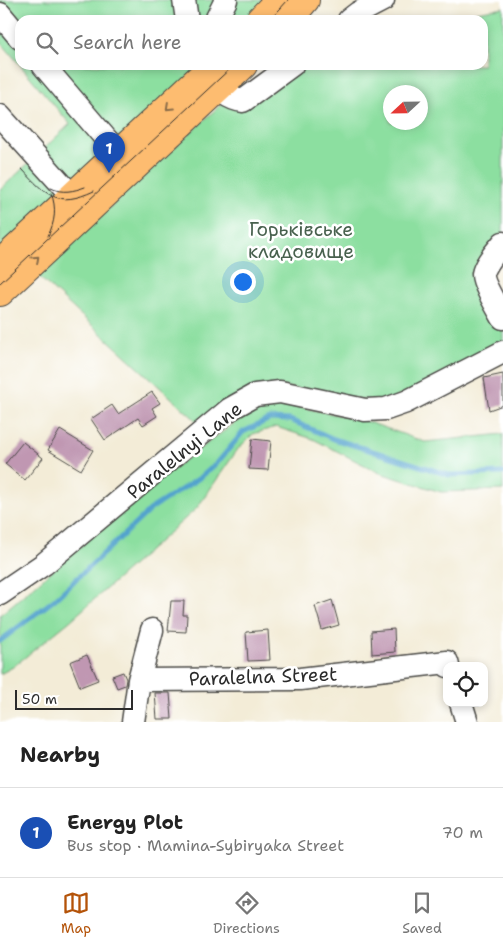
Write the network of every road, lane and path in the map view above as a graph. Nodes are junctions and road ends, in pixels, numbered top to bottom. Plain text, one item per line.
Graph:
1 (184, 0) edge
2 (226, 0) edge
3 (279, 0) edge
4 (305, 0) edge
5 (383, 0) edge
6 (0, 14) edge
7 (186, 15) edge
8 (218, 15) edge
9 (265, 15) edge
10 (292, 15) edge
11 (355, 15) edge
12 (15, 32) edge
13 (46, 70) edge
14 (222, 70) edge
15 (285, 70) edge
16 (209, 73) edge
17 (0, 116) edge
18 (125, 162) junction
19 (79, 204) junction
20 (503, 243) edge
21 (0, 264) edge
22 (0, 292) edge
23 (503, 318) edge
24 (503, 352) edge
25 (0, 594) edge
26 (152, 630) dead end
27 (443, 665) edge
28 (139, 680) junction
29 (462, 707) edge
30 (133, 722) edge
31 (467, 722) edge

1 - 7 street
2 - 8 street
3 - 9 main road
4 - 10 main road
5 - 11 street
6 - 12 street
13 - 18 street
14 - 16 main road
15 - 16 street
16 - 18 main road
17 - 19 street
18 - 19 main road
19 - 21 main road
22 -> 19 main road
20 - 23 street
24 - 25 street, Paralelnyi Lane
26 - 28 street
27 - 28 street, Paralelna Street
28 - 30 street
29 - 31 street

